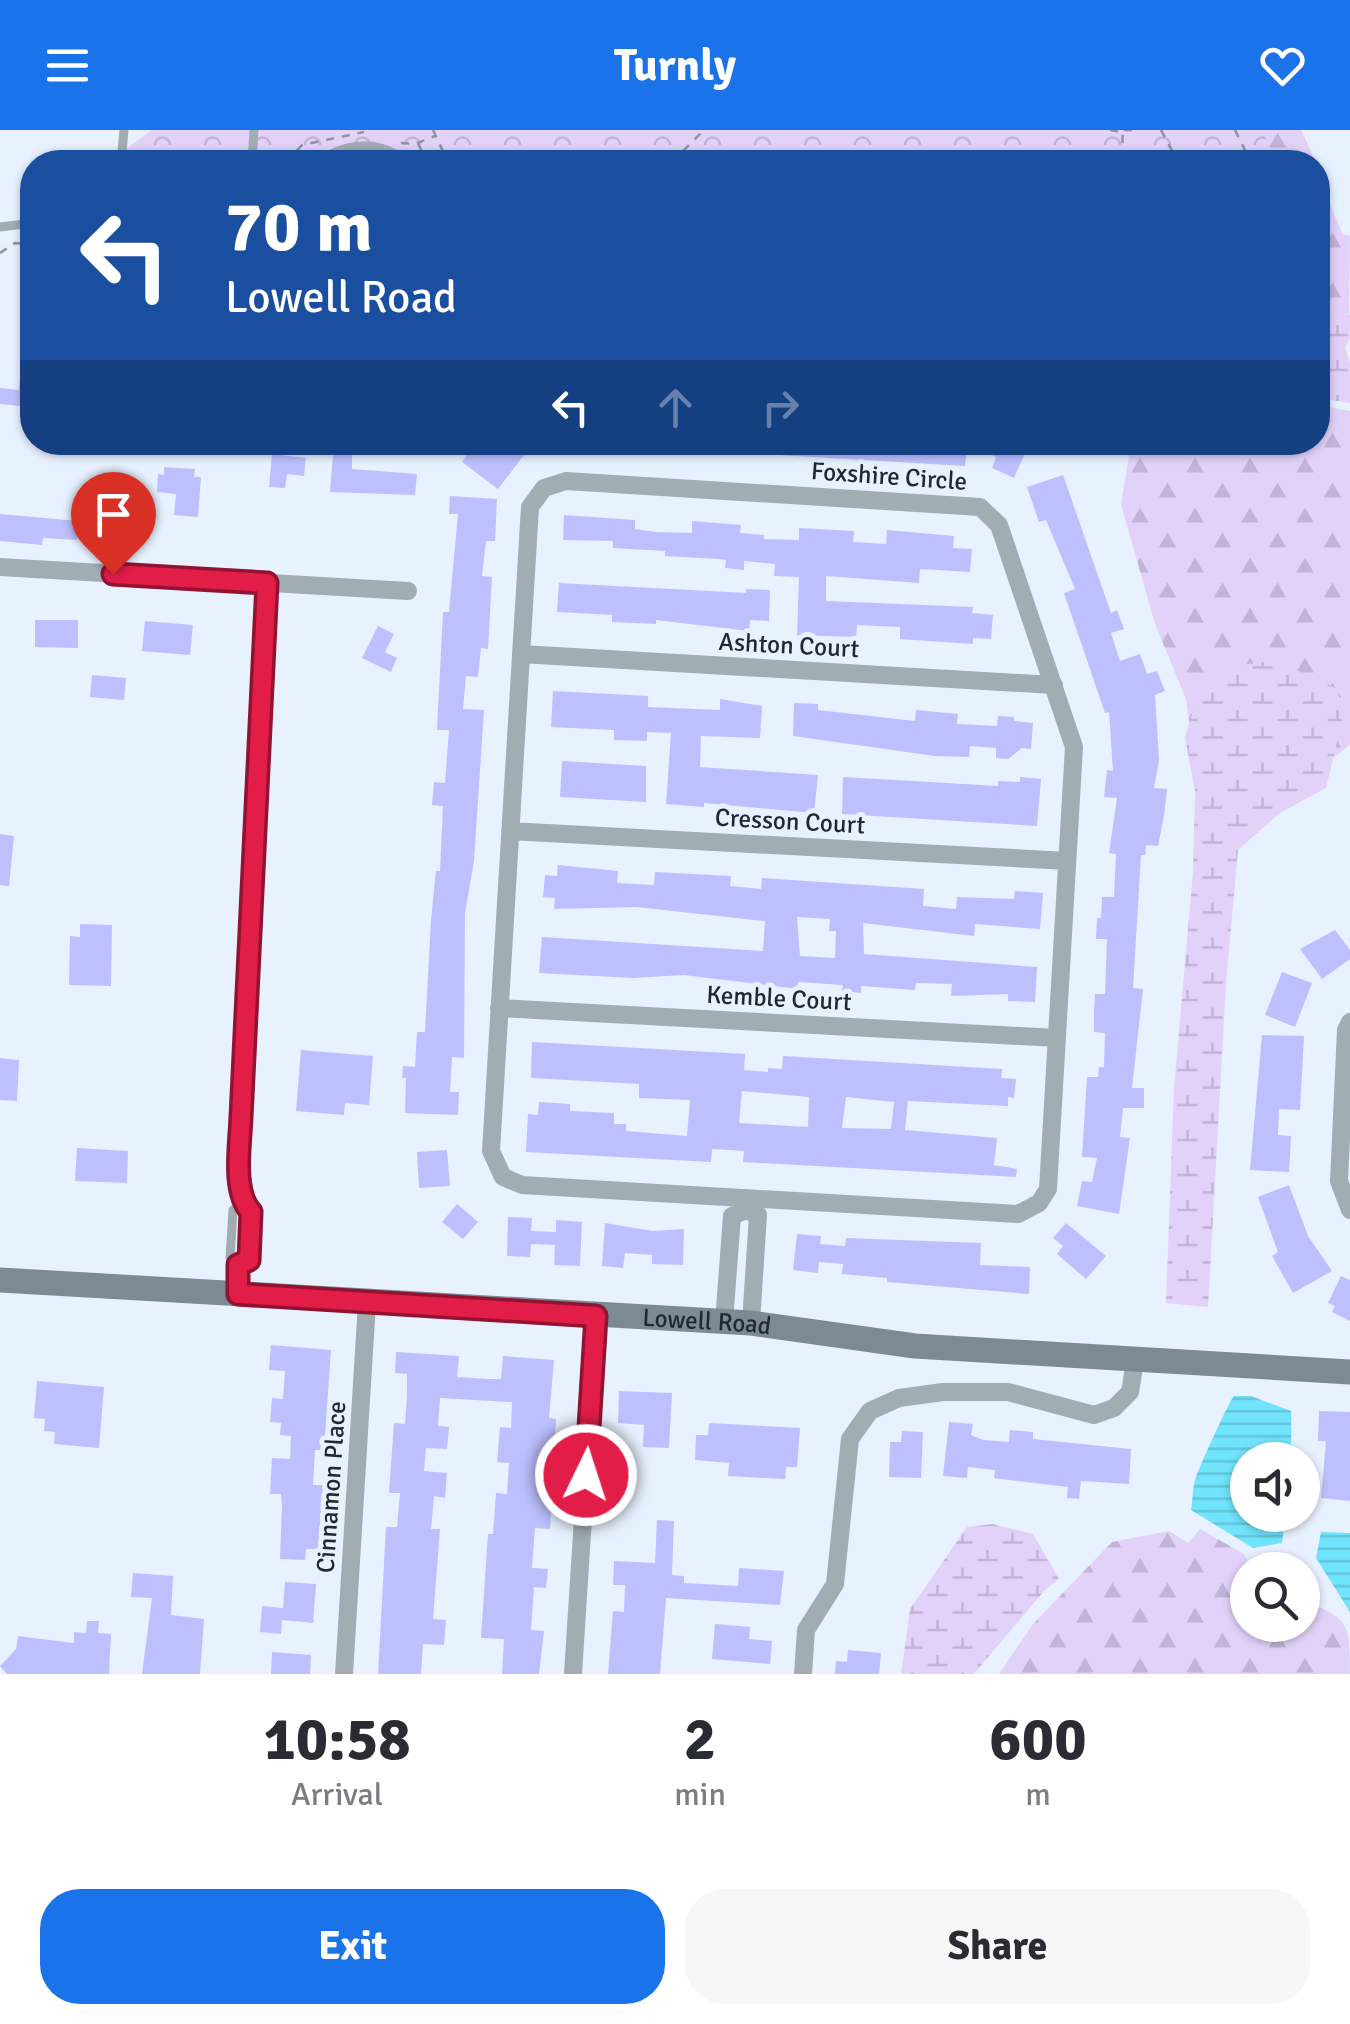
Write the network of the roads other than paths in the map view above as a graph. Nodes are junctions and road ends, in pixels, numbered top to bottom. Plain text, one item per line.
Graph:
1 (345, 150) edge
2 (384, 150) edge
3 (0, 567) edge
4 (267, 583) junction
5 (408, 591) dead end
6 (521, 654) junction
7 (1054, 684) junction
8 (510, 831) junction
9 (1067, 861) junction
10 (499, 1008) junction
11 (1350, 1022) edge
12 (1057, 1038) junction
13 (244, 1204) junction
14 (746, 1204) junction
15 (1350, 1210) edge
16 (232, 1235) junction
17 (250, 1236) junction
18 (238, 1265) junction
19 (0, 1280) edge
20 (238, 1294) junction
21 (368, 1303) junction
22 (596, 1316) junction
23 (724, 1322) junction
24 (751, 1323) junction
25 (1136, 1362) junction
26 (1350, 1372) edge
27 (344, 1674) edge
28 (573, 1674) edge
29 (803, 1674) edge

1 - 2 lane
3 - 4 street
4 - 5 street
4 - 13 lane
6 - 7 street, Ashton Court
6 - 7 street, Foxshire Circle
6 - 8 street, Foxshire Circle
7 - 9 street, Foxshire Circle
8 - 9 street, Cresson Court
8 - 10 street, Foxshire Circle
9 - 12 street, Foxshire Circle
10 - 12 street, Kemble Court
10 - 14 street, Foxshire Circle
11 - 15 street
12 - 14 street, Foxshire Circle
13 - 16 lane
13 - 17 lane
14 - 23 street
14 - 24 street
16 - 17 lane
16 - 18 lane
17 - 18 lane
18 - 20 lane
19 - 20 street, Lowell Road
20 - 21 street, Lowell Road
21 - 22 street, Lowell Road
21 - 27 street, Cinnamon Place
22 - 23 street, Lowell Road
22 - 28 street
23 - 24 street, Lowell Road
24 - 25 street, Lowell Road
25 - 26 street, Lowell Road
25 - 29 street

